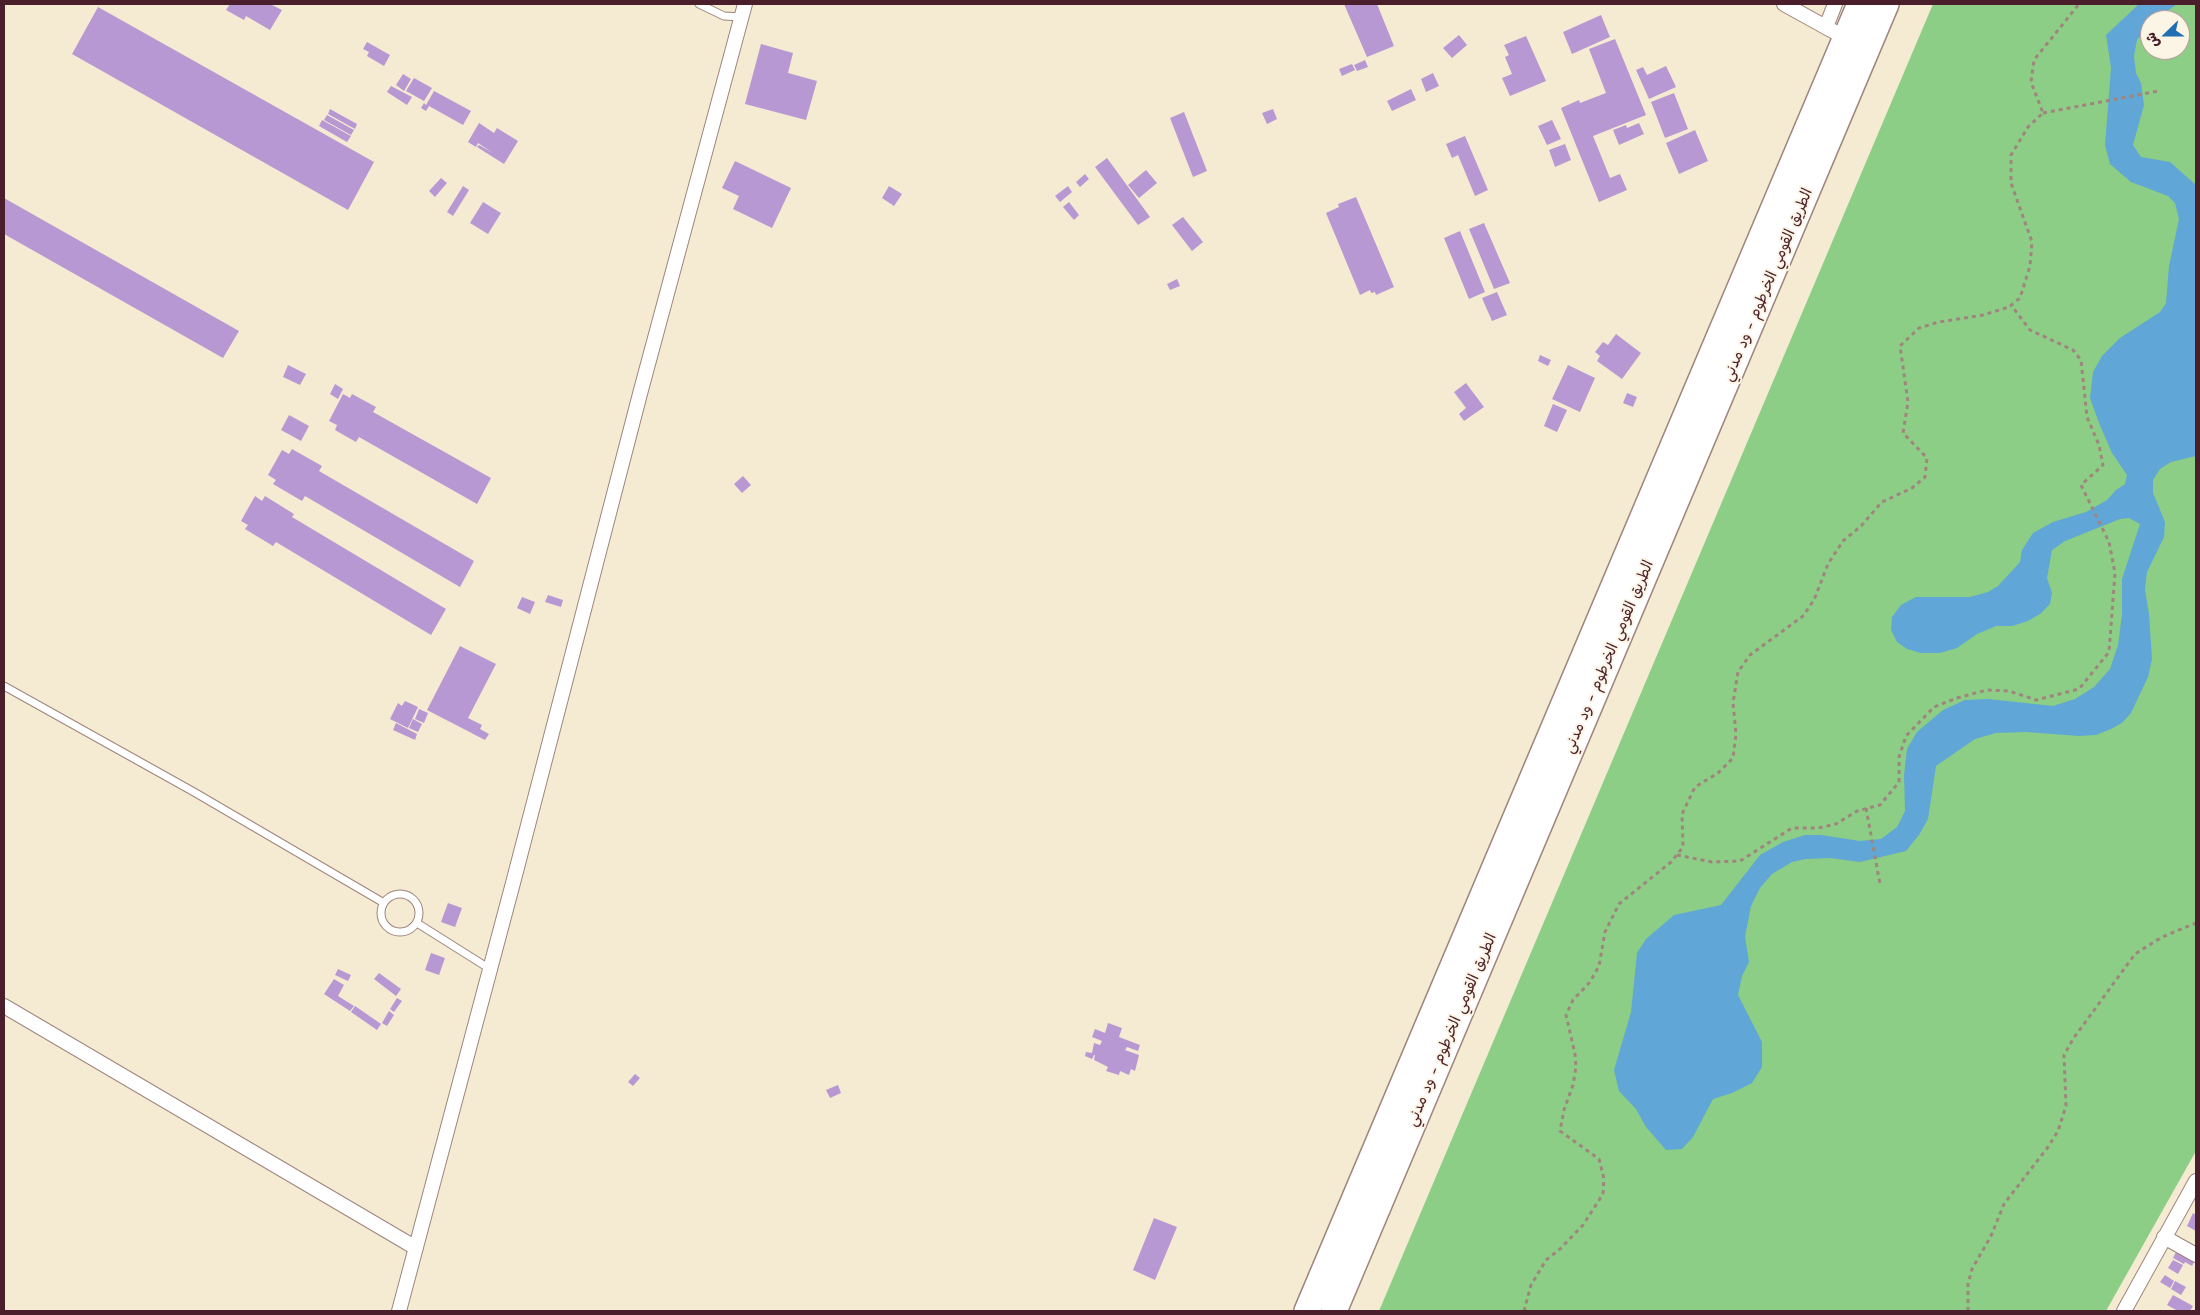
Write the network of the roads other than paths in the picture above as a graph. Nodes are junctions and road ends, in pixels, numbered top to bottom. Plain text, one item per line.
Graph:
1 (699, 4) edge
2 (1784, 4) edge
3 (1835, 4) edge
4 (1860, 4) edge
5 (1886, 4) edge
6 (743, 10) edge
7 (1846, 38) junction
8 (4, 686) edge
9 (384, 903) junction
10 (417, 923) junction
11 (490, 969) junction
12 (4, 1006) edge
13 (2196, 1181) edge
14 (2164, 1237) junction
15 (416, 1248) junction
16 (2196, 1255) edge
17 (399, 1311) edge
18 (1308, 1311) edge
19 (1334, 1311) edge
20 (2124, 1311) edge

1 - 6 lane
2 - 7 street
3 - 7 street
4 - 7 highway, الطريق القومي الخرطوم - ود مدني
5 - 7 highway, الطريق القومي الخرطوم - ود مدني
6 - 11 street
7 - 18 highway, الطريق القومي الخرطوم - ود مدني
7 - 19 highway, الطريق القومي الخرطوم - ود مدني
8 - 9 lane
9 - 10 lane
9 - 10 lane
10 - 11 lane
11 - 15 street
12 - 15 street
13 - 14 street
14 - 16 street
14 - 20 street
15 - 17 street

